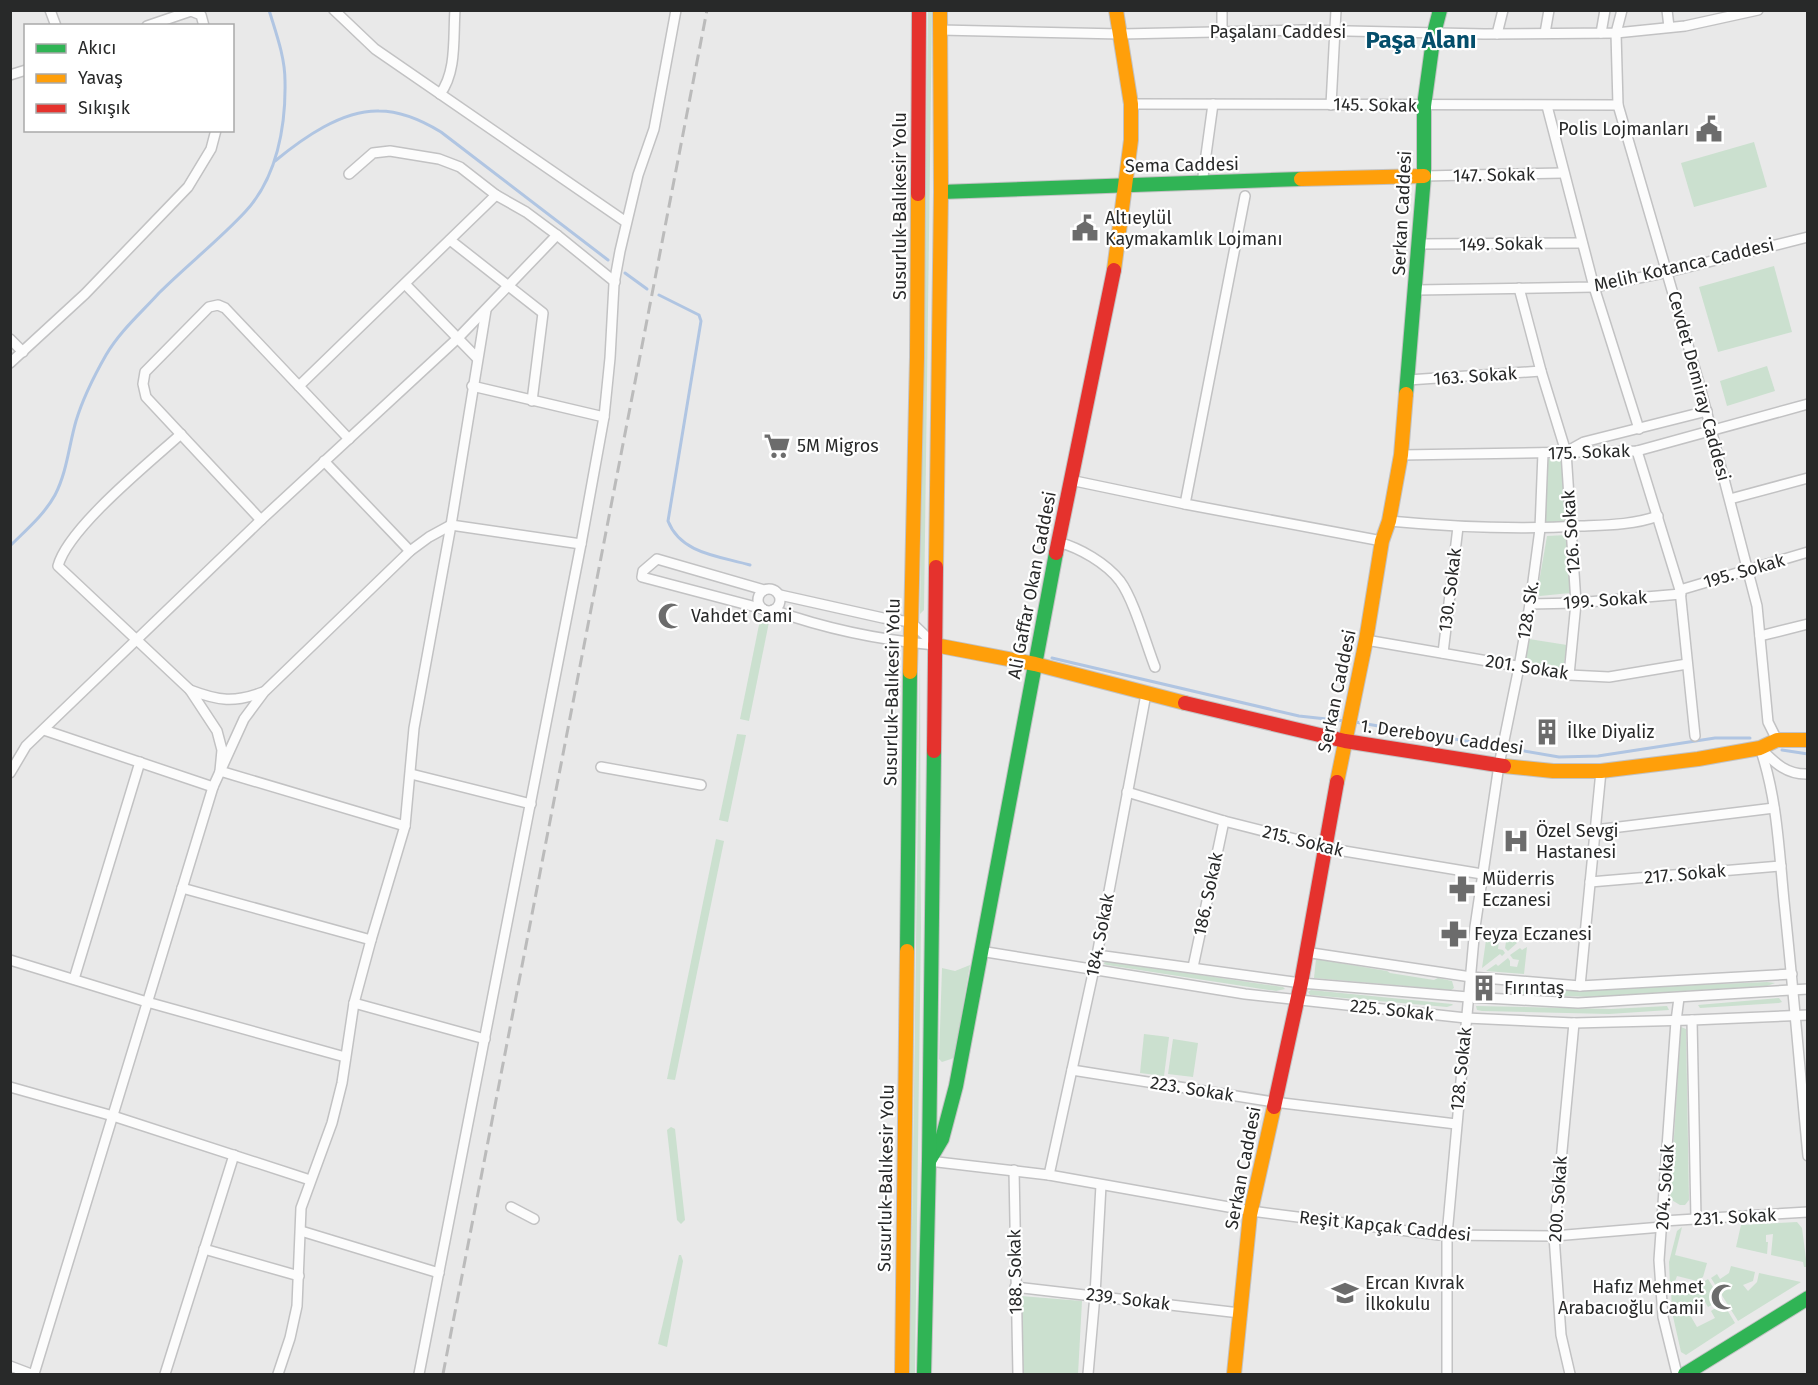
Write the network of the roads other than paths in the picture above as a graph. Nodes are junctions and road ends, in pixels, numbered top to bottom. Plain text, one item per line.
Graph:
1 (334, 10) edge
2 (455, 10) edge
3 (676, 10) edge
4 (919, 10) edge
5 (940, 10) edge
6 (1116, 10) edge
7 (1222, 10) edge
8 (1335, 10) edge
9 (1440, 10) edge
10 (1503, 10) edge
11 (1549, 10) edge
12 (1605, 10) edge
13 (1622, 10) edge
14 (1667, 10) edge
15 (1758, 10) edge
16 (1722, 14) edge
17 (153, 24) edge
18 (203, 24) edge
19 (1669, 27) junction
20 (940, 30) junction
21 (1222, 32) junction
22 (1335, 32) junction
23 (1434, 33) junction
24 (1545, 33) junction
25 (1601, 33) junction
26 (1616, 33) junction
27 (1121, 34) junction
28 (1497, 34) junction
29 (440, 94) junction
30 (1131, 104) junction
31 (1213, 104) junction
32 (1331, 105) junction
33 (1618, 105) junction
34 (1424, 106) junction
35 (1547, 106) junction
36 (215, 132) edge
37 (1563, 173) junction
38 (349, 174) dead end
39 (1424, 176) junction
40 (1126, 184) junction
41 (1202, 184) junction
42 (941, 192) junction
43 (496, 195) junction
44 (1245, 196) dead end
45 (626, 222) junction
46 (557, 235) junction
47 (1808, 237) edge
48 (450, 240) junction
49 (1582, 243) junction
50 (1419, 244) junction
51 (1668, 272) junction
52 (615, 282) junction
53 (405, 284) junction
54 (508, 287) junction
55 (1594, 287) junction
56 (1519, 288) junction
57 (1416, 290) junction
58 (486, 310) junction
59 (458, 338) junction
60 (10, 339) edge
61 (23, 352) junction
62 (477, 358) junction
63 (10, 363) edge
64 (1541, 371) junction
65 (1408, 380) junction
66 (299, 386) junction
67 (472, 386) junction
68 (532, 400) junction
69 (1808, 404) edge
70 (1707, 411) junction
71 (604, 417) junction
72 (1639, 429) junction
73 (1712, 429) junction
74 (181, 434) junction
75 (349, 439) junction
76 (1637, 451) junction
77 (1566, 452) junction
78 (1543, 453) junction
79 (1401, 455) junction
80 (324, 461) junction
81 (1808, 478) edge
82 (1070, 480) junction
83 (1730, 499) junction
84 (1185, 504) junction
85 (1658, 516) junction
86 (261, 520) junction
87 (1389, 522) junction
88 (451, 525) junction
89 (1458, 527) junction
90 (1569, 527) junction
91 (1540, 529) junction
92 (1382, 541) junction
93 (1058, 542) junction
94 (581, 544) junction
95 (410, 551) junction
96 (1808, 552) edge
97 (1748, 569) junction
98 (764, 590) junction
99 (1680, 592) junction
100 (780, 595) junction
101 (1576, 603) junction
102 (1530, 604) junction
103 (763, 609) junction
104 (773, 610) junction
105 (911, 622) junction
106 (1808, 624) edge
107 (1760, 636) junction
108 (1366, 640) junction
109 (137, 641) junction
110 (910, 643) junction
111 (935, 645) junction
112 (1443, 653) junction
113 (1035, 664) junction
114 (1687, 664) junction
115 (1155, 667) dead end
116 (1520, 667) junction
117 (1569, 675) junction
118 (190, 690) junction
119 (264, 692) junction
120 (1146, 694) junction
121 (44, 730) junction
122 (1695, 736) dead end
123 (1776, 740) junction
124 (1808, 740) edge
125 (1345, 741) junction
126 (1760, 748) junction
127 (140, 762) junction
128 (1499, 765) junction
129 (601, 767) dead end
130 (220, 771) junction
131 (1601, 771) junction
132 (10, 772) edge
133 (411, 774) junction
134 (1808, 774) edge
135 (701, 785) dead end
136 (213, 787) junction
137 (1127, 792) junction
138 (531, 804) junction
139 (1774, 808) junction
140 (1224, 821) junction
141 (405, 826) junction
142 (1595, 830) junction
143 (1324, 847) junction
144 (1780, 866) junction
145 (1482, 874) junction
146 (1590, 882) junction
147 (182, 888) junction
148 (371, 940) junction
149 (980, 951) junction
150 (1305, 952) junction
151 (1097, 955) junction
152 (10, 960) edge
153 (1193, 967) junction
154 (1094, 970) junction
155 (1792, 974) junction
156 (1471, 977) junction
157 (74, 979) junction
158 (1301, 983) junction
159 (1580, 986) junction
160 (1808, 989) edge
161 (1793, 990) junction
162 (1468, 997) junction
163 (1679, 998) junction
164 (1297, 1000) junction
165 (147, 1002) junction
166 (354, 1003) junction
167 (1808, 1015) edge
168 (1795, 1016) junction
169 (1466, 1018) junction
170 (1692, 1020) junction
171 (1676, 1021) junction
172 (1574, 1023) junction
173 (485, 1039) junction
174 (345, 1057) junction
175 (1072, 1070) junction
176 (10, 1087) edge
177 (1274, 1102) junction
178 (113, 1116) junction
179 (1455, 1124) junction
180 (234, 1155) junction
181 (1808, 1156) edge
182 (929, 1161) junction
183 (1014, 1170) junction
184 (1049, 1175) junction
185 (310, 1180) junction
186 (1101, 1185) junction
187 (511, 1207) dead end
188 (1251, 1211) junction
189 (1808, 1212) edge
190 (534, 1219) dead end
191 (1696, 1219) junction
192 (1663, 1224) junction
193 (301, 1231) junction
194 (1447, 1235) junction
195 (1554, 1236) junction
196 (204, 1249) junction
197 (439, 1273) junction
198 (299, 1276) junction
199 (1015, 1287) junction
200 (1095, 1295) junction
201 (1808, 1298) edge
202 (1240, 1313) junction
203 (10, 1366) edge
204 (33, 1374) edge
205 (165, 1374) edge
206 (278, 1374) edge
207 (419, 1374) edge
208 (902, 1374) edge
209 (924, 1374) edge
210 (1018, 1374) edge
211 (1088, 1374) edge
212 (1234, 1374) edge
213 (1447, 1374) edge
214 (1570, 1374) edge
215 (1677, 1374) edge
216 (1685, 1374) edge

1 - 29 street
2 - 29 street
3 - 45 street
4 - 105 main road, Susurluk-Balıkesir Yolu
5 - 20 main road
6 - 27 main road, Ali Gaffar Okan Caddesi
7 - 21 street
8 - 22 street
9 - 23 main road, Serkan Caddesi
10 - 28 street
11 - 24 street
12 - 25 street
13 - 26 street, Cevdet Demiray Caddesi
14 - 19 street
15 - 16 street, Paşalanı Caddesi
16 - 19 street, Paşalanı Caddesi
17 - 18 street
19 - 26 street, Paşalanı Caddesi
20 - 27 street, Paşalanı Caddesi
20 - 42 main road
21 - 22 street, Paşalanı Caddesi
21 - 27 street, Paşalanı Caddesi
22 - 23 street, Paşalanı Caddesi
22 - 32 street
23 - 28 street, Paşalanı Caddesi
23 - 34 main road, Serkan Caddesi
24 - 25 street, Paşalanı Caddesi
24 - 28 street, Paşalanı Caddesi
25 - 26 street, Paşalanı Caddesi
26 - 33 street, Cevdet Demiray Caddesi
27 - 30 main road, Ali Gaffar Okan Caddesi
29 - 45 street
30 - 31 street, 145. Sokak
30 - 40 main road, Ali Gaffar Okan Caddesi
31 - 32 street, 145. Sokak
31 - 41 street
32 - 34 street, 145. Sokak
33 - 35 street, 145. Sokak
33 - 51 street, Cevdet Demiray Caddesi
34 - 35 street, 145. Sokak
34 - 39 main road, Serkan Caddesi
35 - 37 street
36 - 61 street
37 - 39 street, 147. Sokak
37 - 49 street
38 - 43 street
39 - 41 main road, Sema Caddesi
39 - 50 main road, Serkan Caddesi
40 - 41 main road, Sema Caddesi
40 - 42 main road, Sema Caddesi
40 - 82 main road, Ali Gaffar Okan Caddesi
42 - 111 main road
43 - 46 street
43 - 48 street
44 - 84 street
45 - 52 street
46 - 52 street
46 - 54 street
47 - 51 street, Melih Kotanca Caddesi
48 - 53 street
48 - 54 street
49 - 50 street, 149. Sokak
49 - 55 street
50 - 57 main road, Serkan Caddesi
51 - 55 street, Melih Kotanca Caddesi
51 - 70 street, Cevdet Demiray Caddesi
52 - 71 street
53 - 59 street
53 - 66 street
54 - 58 street
54 - 68 street
55 - 56 street, Melih Kotanca Caddesi
55 - 72 street
56 - 57 street, Melih Kotanca Caddesi
56 - 64 street, 126. Sokak
57 - 65 main road, Serkan Caddesi
58 - 59 street
58 - 62 street
59 - 62 street
59 - 75 street
60 - 61 street
61 - 63 street
62 - 67 street
64 - 65 street, 163. Sokak
64 - 77 street, 126. Sokak
65 - 79 main road, Serkan Caddesi
66 - 74 street
66 - 75 street
67 - 68 street
67 - 88 street
68 - 71 street
69 - 73 street, 175. Sokak
70 - 72 street
70 - 73 street, Cevdet Demiray Caddesi
71 - 94 street
72 - 77 street
73 - 76 street, 175. Sokak
73 - 83 street, Cevdet Demiray Caddesi
74 - 86 street
74 - 109 street
75 - 80 street
76 - 77 street, 175. Sokak
76 - 85 street
77 - 78 street, 175. Sokak
77 - 90 street, 126. Sokak
78 - 79 street, 175. Sokak
78 - 91 street, 128. Sk.
79 - 87 main road, Serkan Caddesi
80 - 86 street
80 - 95 street
81 - 83 street
82 - 84 street
82 - 93 main road, Ali Gaffar Okan Caddesi
83 - 97 street, Cevdet Demiray Caddesi
84 - 92 street
85 - 90 street
85 - 99 street
86 - 109 street
87 - 89 street
87 - 92 main road, Serkan Caddesi
88 - 94 street
88 - 95 street
88 - 133 street
89 - 91 street
89 - 112 street, 130. Sokak
90 - 91 street
90 - 101 street, 126. Sokak
91 - 102 street, 128. Sk.
92 - 108 main road, Serkan Caddesi
93 - 113 main road, Ali Gaffar Okan Caddesi
93 - 115 street
94 - 138 street
95 - 119 street
96 - 97 street, 195. Sokak
97 - 99 street, 195. Sokak
97 - 107 street, Cevdet Demiray Caddesi
98 - 100 street
98 - 103 street
98 - 103 street
99 - 101 street, 199. Sokak
99 - 114 street
100 - 104 street
100 - 105 street
101 - 102 street, 199. Sokak
101 - 117 street, 126. Sokak
102 - 116 street, 128. Sk.
103 - 104 street
104 - 110 street
105 - 110 main road, Susurluk-Balıkesir Yolu
105 - 111 street
106 - 107 street
107 - 123 street, Cevdet Demiray Caddesi
108 - 112 street, 201. Sokak
108 - 125 main road, Serkan Caddesi
109 - 118 street
109 - 121 street
110 - 111 street
110 - 208 main road, Susurluk-Balıkesir Yolu
111 - 113 main road, 1. Dereboyu Caddesi
111 - 182 main road
112 - 116 street, 201. Sokak
113 - 120 main road, 1. Dereboyu Caddesi
113 - 149 main road, Ali Gaffar Okan Caddesi
114 - 117 street, 201. Sokak
114 - 122 street
116 - 117 street, 201. Sokak
116 - 128 street, 128. Sk.
118 - 119 street
118 - 130 street
119 - 130 street
120 - 125 main road, 1. Dereboyu Caddesi
120 - 137 street, 184. Sokak
121 - 127 street
121 - 132 street
123 - 124 main road, 1. Dereboyu Caddesi
123 - 126 main road, 1. Dereboyu Caddesi
125 - 128 main road, 1. Dereboyu Caddesi
125 - 143 main road, Serkan Caddesi
126 - 131 main road, 1. Dereboyu Caddesi
126 - 134 street
126 - 139 street
127 - 136 street
127 - 157 street
128 - 131 main road, 1. Dereboyu Caddesi
128 - 145 street, 128. Sokak
129 - 135 street
130 - 136 street
130 - 141 street
131 - 142 street
133 - 138 street
133 - 141 street
136 - 147 street
137 - 140 street, 215. Sokak
137 - 151 street, 184. Sokak
138 - 173 street
139 - 142 street
139 - 144 street
140 - 143 street, 215. Sokak
140 - 153 street, 186. Sokak
141 - 148 street
142 - 146 street
143 - 145 street, 215. Sokak
143 - 150 main road, Serkan Caddesi
144 - 146 street, 217. Sokak
144 - 155 street
145 - 156 street, 128. Sokak
146 - 159 street
147 - 148 street
147 - 165 street
148 - 166 street
149 - 154 street, 225. Sokak
149 - 182 main road, Ali Gaffar Okan Caddesi
150 - 156 street
150 - 158 main road, Serkan Caddesi
151 - 153 street, 225. Sokak
151 - 154 street, 184. Sokak
152 - 157 street
153 - 158 street, 225. Sokak
154 - 164 street, 225. Sokak
154 - 175 street, 184. Sokak
155 - 159 street
155 - 161 street
156 - 159 street
156 - 162 street, 128. Sokak
157 - 165 street
158 - 162 street, 225. Sokak
158 - 164 main road, Serkan Caddesi
160 - 161 street, 225. Sokak
161 - 163 street, 225. Sokak
161 - 168 street
162 - 163 street, 225. Sokak
162 - 169 street, 128. Sokak
163 - 171 street, 204. Sokak
164 - 169 street, 225. Sokak
164 - 177 main road, Serkan Caddesi
165 - 174 street
165 - 178 street
166 - 173 street
166 - 174 street
167 - 168 street, 225. Sokak
168 - 170 street, 225. Sokak
168 - 181 street
169 - 172 street, 225. Sokak
169 - 179 street, 128. Sokak
170 - 171 street, 225. Sokak
170 - 191 street, 204. Sokak
171 - 172 street, 225. Sokak
171 - 192 street, 204. Sokak
172 - 195 street, 200. Sokak
173 - 197 street
174 - 185 street
175 - 177 street, 223. Sokak
175 - 184 street, 184. Sokak
176 - 178 street
177 - 179 street, 223. Sokak
177 - 188 main road, Serkan Caddesi
178 - 180 street
178 - 204 street
179 - 194 street, 128. Sokak
180 - 185 street
180 - 196 street
182 - 183 street, Reşit Kapçak Caddesi
182 - 209 main road
183 - 184 street, Reşit Kapçak Caddesi
183 - 199 street, 188. Sokak
184 - 186 street, Reşit Kapçak Caddesi
185 - 193 street
186 - 188 street, Reşit Kapçak Caddesi
186 - 200 street
187 - 190 street
188 - 194 street, Reşit Kapçak Caddesi
188 - 202 main road, Serkan Caddesi
189 - 191 street, 231. Sokak
191 - 192 street, 231. Sokak
192 - 195 street, Reşit Kapçak Caddesi
192 - 215 street, 204. Sokak
193 - 197 street
193 - 198 street
194 - 195 street, Reşit Kapçak Caddesi
194 - 213 street, 128. Sokak
195 - 214 street, 200. Sokak
196 - 198 street
196 - 205 street
197 - 207 street
198 - 206 street
199 - 200 street, 239. Sokak
199 - 210 street, 188. Sokak
200 - 202 street, 239. Sokak
200 - 211 street
201 - 216 main road
202 - 212 main road, Serkan Caddesi
203 - 204 street

